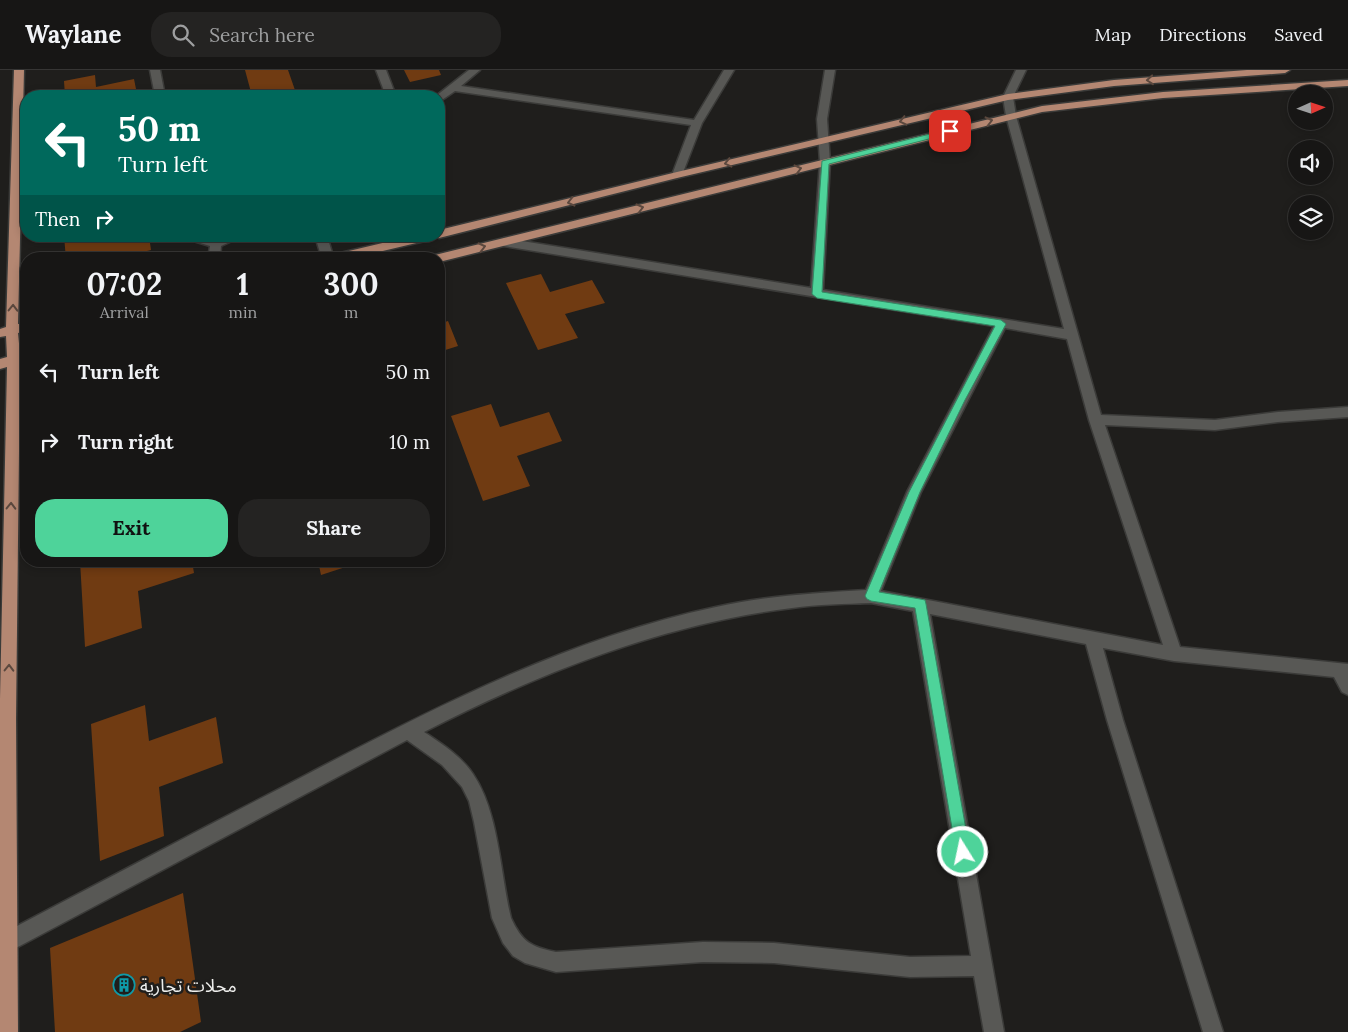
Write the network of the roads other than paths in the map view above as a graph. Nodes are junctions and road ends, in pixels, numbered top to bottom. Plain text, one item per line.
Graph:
1 (19, 70) edge
2 (155, 70) edge
3 (381, 70) edge
4 (475, 70) edge
5 (729, 70) edge
6 (830, 70) edge
7 (1021, 70) edge
8 (1286, 70) edge
9 (1348, 83) edge
10 (453, 88) junction
11 (159, 90) edge
12 (389, 90) edge
13 (445, 94) edge
14 (1008, 97) junction
15 (1011, 116) junction
16 (697, 122) junction
17 (823, 141) junction
18 (825, 162) junction
19 (677, 175) junction
20 (445, 233) edge
21 (210, 242) edge
22 (221, 242) edge
23 (404, 242) edge
24 (504, 242) junction
25 (216, 244) junction
26 (215, 252) edge
27 (362, 252) edge
28 (445, 257) edge
29 (817, 294) junction
30 (1001, 324) junction
31 (13, 330) edge
32 (1072, 335) junction
33 (13, 360) edge
34 (1348, 412) edge
35 (1096, 420) junction
36 (871, 596) junction
37 (920, 604) junction
38 (1092, 638) junction
39 (1174, 654) junction
40 (1343, 670) edge
41 (1348, 687) edge
42 (407, 730) junction
43 (7, 942) junction
44 (983, 966) junction
45 (4, 1005) edge
46 (8, 1032) edge
47 (994, 1032) edge
48 (1213, 1032) edge

31 -> 1 main road
2 - 11 street
3 - 12 street
4 - 10 street
5 - 16 street
6 - 17 street
7 - 14 street
8 -> 14 main road
9 - 15 main road
10 - 13 street
10 - 16 street
14 - 15 street
14 -> 17 main road
18 -> 15 main road
15 - 32 street
16 - 19 street
17 - 18 street
17 -> 19 main road
24 -> 18 main road
18 - 29 street
19 -> 20 main road
21 - 25 street
22 - 25 street
23 - 27 main road
28 -> 24 main road
24 - 29 street
25 - 26 street
29 - 30 street
30 - 32 street
30 - 36 street
31 - 33 main road
32 - 35 street
43 -> 33 main road
34 - 35 street
35 - 39 street
36 - 37 street
36 - 42 street
37 - 38 street
37 - 44 street
38 - 39 street
38 - 48 street
39 - 40 street
40 - 41 street
42 - 43 street
42 - 44 street
43 - 45 main road
44 - 47 street
45 - 46 main road

